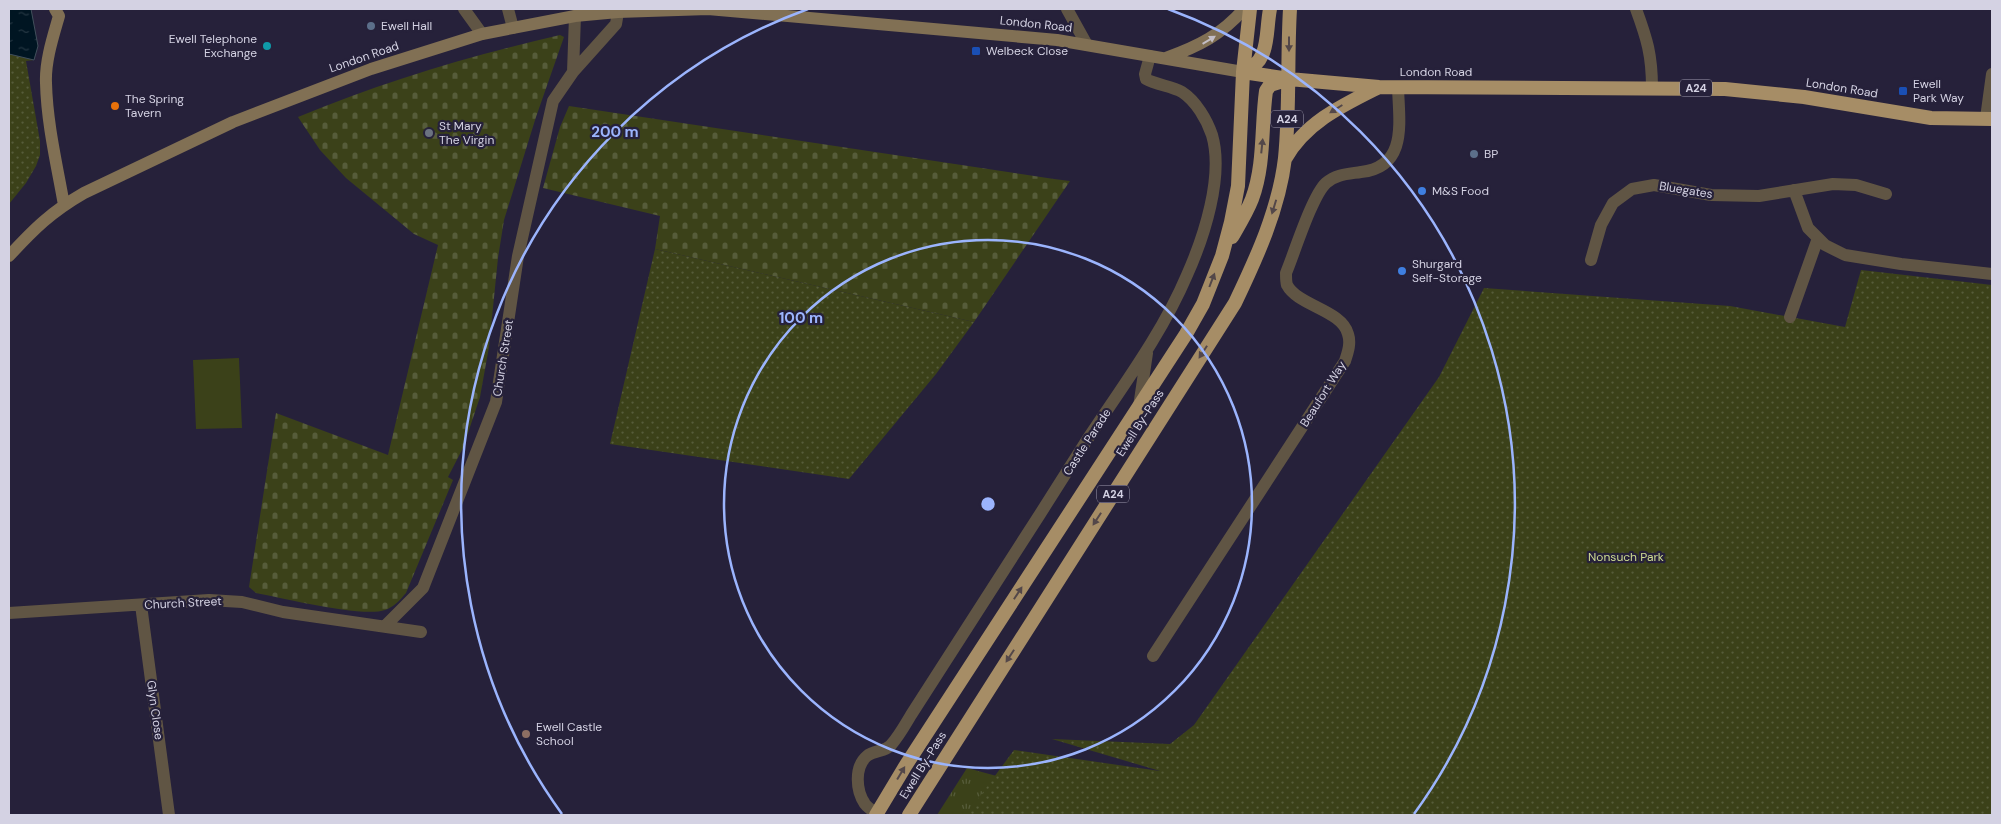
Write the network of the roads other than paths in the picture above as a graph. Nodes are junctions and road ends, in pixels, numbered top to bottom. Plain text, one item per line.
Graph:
1 (464, 9) edge
2 (508, 9) edge
3 (1067, 9) edge
4 (1244, 9) edge
5 (1250, 9) edge
6 (1270, 9) edge
7 (1290, 9) edge
8 (1636, 9) edge
9 (57, 12) edge
10 (618, 12) junction
11 (575, 16) junction
12 (513, 28) junction
13 (482, 34) junction
14 (1087, 45) junction
15 (1150, 56) junction
16 (1166, 58) junction
17 (573, 72) junction
18 (1243, 72) junction
19 (1992, 74) edge
20 (1289, 79) junction
21 (1380, 87) junction
22 (1398, 87) junction
23 (1652, 88) junction
24 (1989, 118) edge
25 (1284, 159) junction
26 (1794, 190) junction
27 (1886, 194) dead end
28 (64, 205) junction
29 (1818, 238) junction
30 (9, 256) edge
31 (1222, 256) junction
32 (1591, 260) dead end
33 (1992, 274) edge
34 (1790, 317) dead end
35 (1149, 345) junction
36 (1139, 407) junction
37 (141, 605) junction
38 (9, 613) edge
39 (385, 626) junction
40 (421, 632) dead end
41 (1153, 656) dead end
42 (877, 814) edge
43 (169, 815) edge
44 (909, 815) edge

1 - 13 street
2 - 12 street
3 - 14 street
16 -> 4 main road
5 - 18 highway, Ewell By-Pass
6 - 18 highway
7 -> 20 highway, Ewell By-Pass
8 - 23 street
9 - 28 main road
10 - 11 main road, London Road
10 - 14 main road, London Road
10 - 17 street, Church Street
11 - 12 main road, London Road
11 - 17 street
12 - 13 main road, London Road
13 - 28 main road, London Road
14 - 15 main road, London Road
15 - 16 main road, London Road
15 - 35 street, Castle Parade
16 - 18 main road, London Road
17 - 39 street, Church Street
18 - 20 highway, London Road / A24
18 - 31 highway, Ewell By-Pass / A24
19 - 24 street
20 - 21 highway, London Road / A24
20 - 25 highway, Ewell By-Pass / A24
31 -> 20 highway
21 - 22 highway, London Road / A24
21 -> 25 highway
22 - 23 highway, London Road / A24
22 - 41 street, Beaufort Way
23 - 24 highway, London Road / A24
25 -> 44 highway, Ewell By-Pass / A24
26 - 27 street, Bluegates
26 - 29 street
26 - 32 street, Bluegates
28 - 30 main road, London Road
29 - 33 street
29 - 34 street
36 -> 31 highway, Ewell By-Pass / A24
35 - 36 street
35 - 42 street, Castle Parade
42 -> 36 highway, Ewell By-Pass / A24
37 - 38 street, Church Street
37 - 39 street, Church Street
37 - 43 street, Glyn Close
39 - 40 street, Church Street

